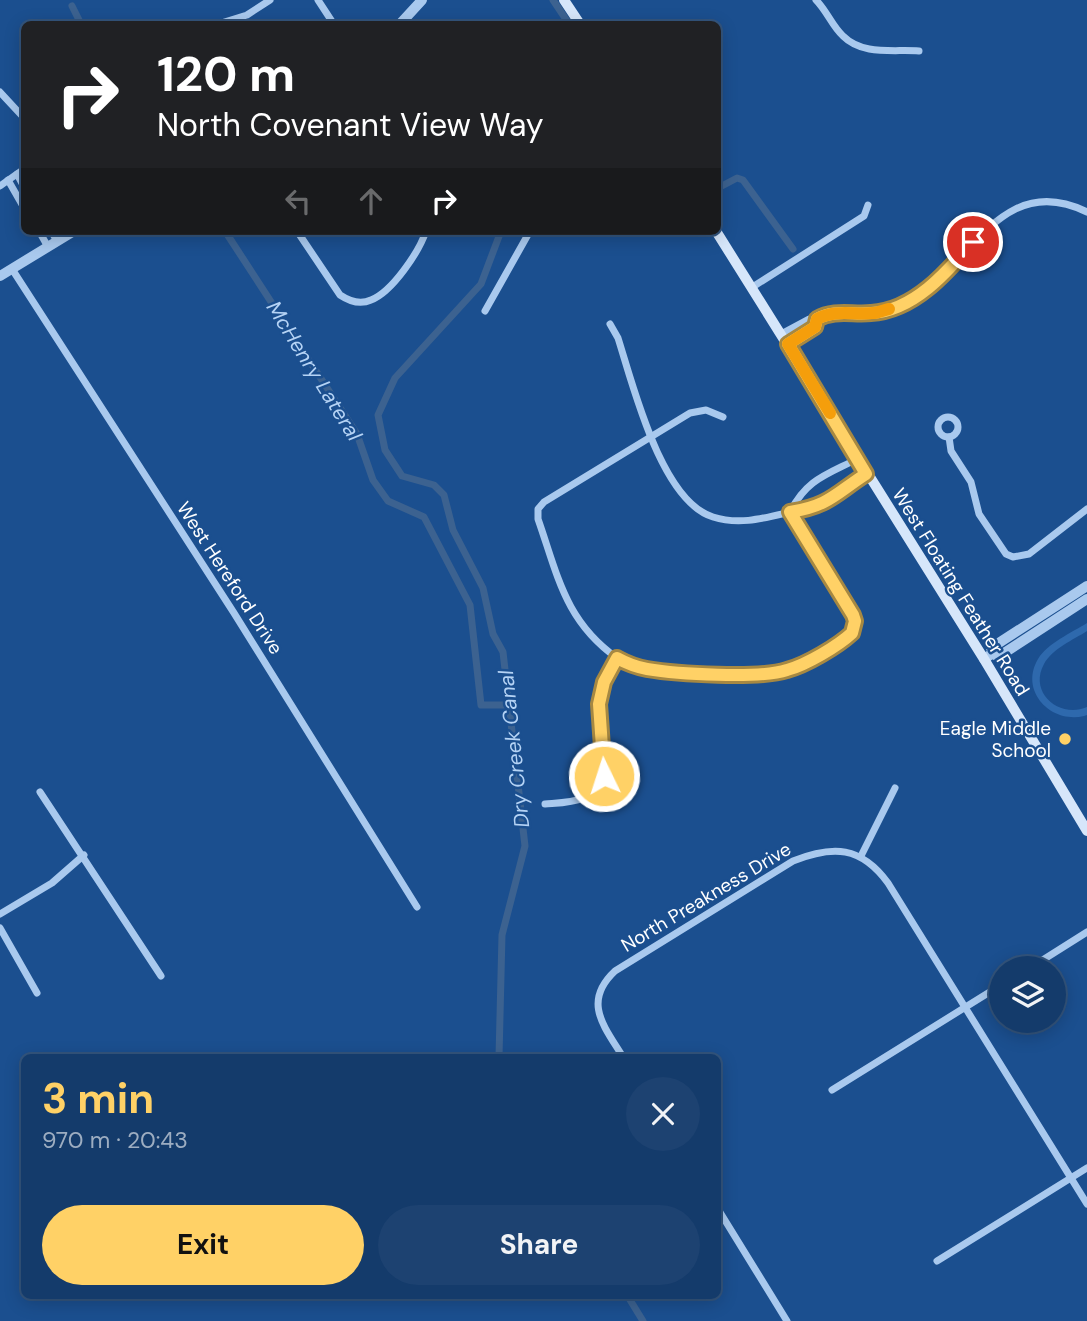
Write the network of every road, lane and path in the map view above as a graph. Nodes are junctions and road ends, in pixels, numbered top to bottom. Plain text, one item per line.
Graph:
1 (270, 0) edge
2 (318, 0) edge
3 (422, 0) edge
4 (564, 0) edge
5 (816, 0) edge
6 (228, 21) edge
7 (332, 21) edge
8 (403, 21) edge
9 (578, 21) edge
10 (919, 51) dead end
11 (0, 92) edge
12 (21, 115) edge
13 (21, 171) edge
14 (17, 174) junction
15 (8, 180) junction
16 (21, 181) edge
17 (0, 186) edge
18 (21, 203) edge
19 (868, 205) dead end
20 (1087, 212) edge
21 (43, 235) edge
22 (52, 235) edge
23 (68, 235) edge
24 (300, 235) edge
25 (424, 235) edge
26 (528, 235) edge
27 (718, 235) edge
28 (53, 244) junction
29 (12, 269) junction
30 (0, 276) edge
31 (751, 288) junction
32 (485, 311) dead end
33 (817, 319) junction
34 (610, 324) dead end
35 (781, 334) junction
36 (788, 344) junction
37 (723, 417) dead end
38 (949, 437) dead end
39 (651, 438) junction
40 (857, 459) junction
41 (866, 474) junction
42 (1087, 509) edge
43 (790, 512) junction
44 (1087, 586) edge
45 (1087, 599) edge
46 (989, 656) junction
47 (617, 658) junction
48 (895, 788) dead end
49 (40, 792) dead end
50 (545, 804) dead end
51 (1087, 831) edge
52 (84, 855) junction
53 (861, 856) junction
54 (417, 907) dead end
55 (0, 914) edge
56 (0, 928) edge
57 (1087, 932) edge
58 (1049, 956) edge
59 (161, 976) dead end
60 (989, 992) edge
61 (37, 993) dead end
62 (965, 1007) junction
63 (622, 1054) edge
64 (832, 1090) dead end
65 (1087, 1168) edge
66 (1071, 1178) junction
67 (1087, 1205) edge
68 (721, 1214) edge
69 (937, 1261) dead end
70 (787, 1321) edge

1 - 6 street
2 - 7 street
3 - 8 street
4 - 9 main road
5 - 10 street
11 - 12 street
13 - 14 street
14 - 15 street
14 - 16 street
15 - 17 street
15 - 18 street
19 - 31 street
20 - 33 street
21 - 28 street
22 - 28 street
23 - 28 street
24 - 25 street
26 - 32 street
27 - 31 main road, West Floating Feather Road
28 - 29 street
29 - 30 street
29 - 54 street, West Hereford Drive
31 - 35 main road, West Floating Feather Road
33 - 35 street
33 - 36 street
34 - 39 street
35 - 36 main road, West Floating Feather Road
36 - 40 main road, West Floating Feather Road
37 - 39 street
38 - 42 street
39 - 43 street
39 - 47 street
40 - 41 main road, West Floating Feather Road
40 - 43 street
41 - 43 street
41 - 46 main road, West Floating Feather Road
43 - 47 street
44 - 46 street
45 - 46 street
46 - 51 main road, West Floating Feather Road
47 - 50 street
48 - 53 street
49 - 52 street
52 - 55 street
52 - 59 street
53 - 62 street
53 - 63 street, North Preakness Drive
56 - 61 street
57 - 58 street
60 - 62 street
62 - 64 street
62 - 66 street
65 - 66 street
66 - 67 street
66 - 69 street
68 - 70 street

